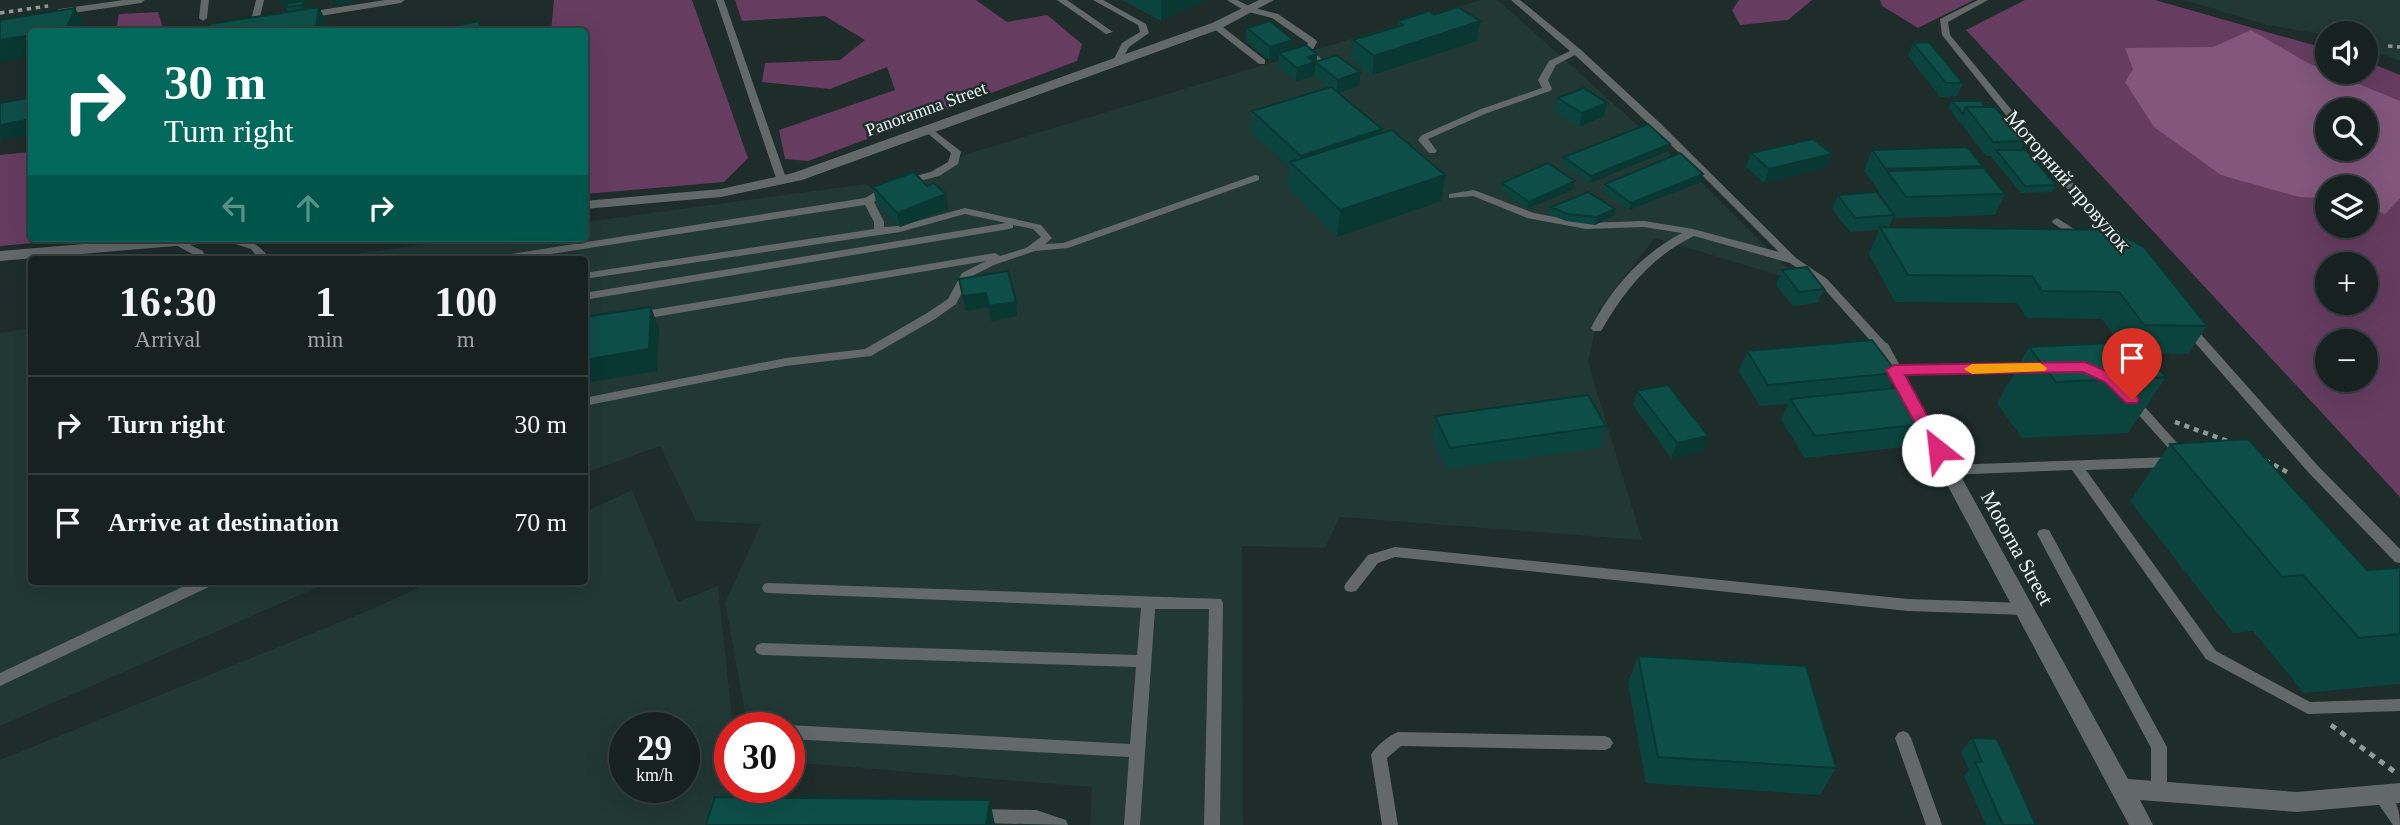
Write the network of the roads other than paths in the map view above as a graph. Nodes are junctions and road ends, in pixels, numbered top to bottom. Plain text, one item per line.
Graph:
1 (141, 0) edge
2 (205, 0) edge
3 (260, 0) edge
4 (401, 0) edge
5 (720, 0) edge
6 (1061, 0) edge
7 (1097, 0) edge
8 (1231, 0) edge
9 (1268, 0) edge
10 (1515, 0) edge
11 (1984, 0) edge
12 (1248, 9) junction
13 (51, 13) edge
14 (203, 18) dead end
15 (294, 18) edge
16 (267, 22) edge
17 (1216, 26) junction
18 (1109, 32) dead end
19 (1577, 51) junction
20 (1118, 60) junction
21 (1262, 62) dead end
22 (1321, 62) edge
23 (929, 129) junction
24 (1432, 151) dead end
25 (1255, 178) dead end
26 (782, 181) junction
27 (1453, 196) dead end
28 (868, 201) junction
29 (588, 205) edge
30 (2057, 221) dead end
31 (1020, 225) junction
32 (879, 231) junction
33 (1693, 232) junction
34 (164, 242) edge
35 (178, 242) edge
36 (239, 242) edge
37 (2091, 244) edge
38 (1032, 249) junction
39 (2131, 254) edge
40 (0, 256) edge
41 (200, 256) edge
42 (262, 256) edge
43 (517, 256) edge
44 (1794, 261) junction
45 (588, 275) edge
46 (588, 297) edge
47 (625, 318) edge
48 (2181, 319) edge
49 (1597, 328) dead end
50 (1880, 344) joint
51 (2044, 368) edge
52 (1894, 370) junction
53 (2124, 393) edge
54 (588, 401) edge
55 (2193, 464) joint
56 (2076, 466) junction
57 (1948, 470) junction
58 (2044, 534) dead end
59 (2400, 558) edge
60 (200, 585) edge
61 (1351, 587) dead end
62 (769, 588) dead end
63 (1148, 603) junction
64 (2025, 609) junction
65 (762, 649) dead end
66 (1144, 661) junction
67 (0, 680) edge
68 (2400, 705) edge
69 (805, 733) edge
70 (1903, 738) dead end
71 (1605, 743) dead end
72 (1137, 751) junction
73 (2122, 789) junction
74 (2159, 791) junction
75 (2390, 794) edge
76 (960, 816) edge
77 (2400, 821) edge
78 (1060, 825) edge
79 (1132, 825) edge
80 (1212, 825) edge
81 (1390, 825) edge
82 (1934, 825) edge
83 (2141, 825) edge

1 - 13 lane
2 - 14 lane
3 - 16 lane
4 - 15 lane
5 - 26 lane
6 - 18 lane
7 - 20 lane
8 - 12 lane
9 - 12 street, Panoramna Street
10 - 19 lane
11 - 39 lane, Моторний провулок
12 - 17 street, Panoramna Street
12 - 22 lane
17 - 20 street, Panoramna Street
17 - 21 lane
19 - 24 lane
19 - 44 lane
20 - 23 street, Panoramna Street
23 - 26 street, Panoramna Street
23 - 28 lane
25 - 38 lane
26 - 29 street, Panoramna Street
27 - 33 lane
28 - 32 lane
28 - 43 lane
30 - 37 lane
31 - 32 lane
31 - 38 lane
31 - 46 lane
32 - 45 lane
33 - 44 lane, Motorna Street
33 - 49 lane
34 - 40 street
35 - 41 lane
36 - 42 lane
38 - 47 lane
38 - 54 lane
44 - 50 lane, Motorna Street
48 - 59 lane
50 - 52 street, Motorna Street
51 - 52 lane
52 - 57 street, Motorna Street
53 - 55 lane
55 - 56 lane
56 - 57 lane
56 - 68 lane
57 - 64 street, Motorna Street
58 - 74 lane
60 - 67 lane
61 - 64 lane
62 - 63 lane
63 - 66 lane
63 - 80 lane
64 - 73 street, Motorna Street
65 - 66 lane
66 - 72 lane
69 - 72 lane
70 - 82 lane
71 - 81 lane
72 - 79 lane
73 - 74 street
73 - 83 street, Motorna Street
74 - 75 street
75 - 77 lane
76 - 78 lane

